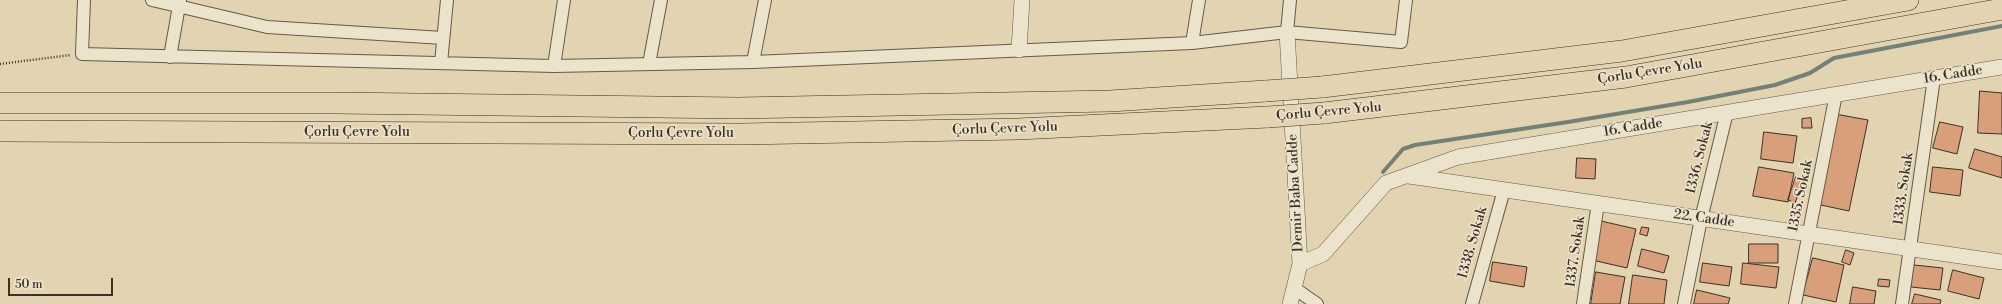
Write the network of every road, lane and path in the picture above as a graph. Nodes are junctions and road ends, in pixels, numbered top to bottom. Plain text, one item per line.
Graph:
1 (84, 0) edge
2 (152, 0) edge
3 (447, 0) edge
4 (564, 0) edge
5 (661, 0) edge
6 (765, 0) edge
7 (1022, 0) edge
8 (1199, 0) edge
9 (1290, 0) edge
10 (1406, 0) edge
11 (1908, 0) edge
12 (180, 3) edge
13 (2002, 9) edge
14 (1286, 32) junction
15 (443, 38) junction
16 (1192, 43) junction
17 (1019, 50) junction
18 (82, 54) junction
19 (170, 57) junction
20 (753, 62) junction
21 (440, 63) junction
22 (0, 64) edge
23 (649, 64) junction
24 (554, 66) junction
25 (2002, 67) edge
26 (1934, 78) junction
27 (1836, 94) junction
28 (0, 103) edge
29 (1727, 112) junction
30 (0, 132) edge
31 (1406, 175) junction
32 (1504, 190) junction
33 (1598, 204) junction
34 (1701, 219) junction
35 (1808, 234) junction
36 (1911, 250) junction
37 (2002, 262) edge
38 (1300, 264) junction
39 (1294, 288) junction
40 (1290, 304) edge
41 (1317, 304) edge
42 (1472, 304) edge
43 (1583, 304) edge
44 (1684, 304) edge
45 (1795, 304) edge
46 (1902, 304) edge

1 - 18 street
2 - 12 street
3 - 15 street
4 - 24 street
5 - 23 street
6 - 20 street
7 - 17 street
8 - 16 street
9 - 14 street
10 - 14 street
11 - 28 highway, Çorlu Çevre Yolu, bridge
12 - 15 street
12 - 19 street
13 - 30 highway, Çorlu Çevre Yolu, bridge
14 - 16 street
14 - 38 street, Demir Baba Cadde
15 - 21 street
16 - 17 street
17 - 20 street
18 - 19 street
18 - 22 path
19 - 21 street
20 - 23 street
21 - 24 street
23 - 24 street
25 - 26 street, 16. Cadde
26 - 27 street, 16. Cadde
26 - 36 street, 1333. Sokak
27 - 29 street, 16. Cadde
27 - 35 street, 1335. Sokak
29 - 31 street, 16. Cadde
29 - 34 street, 1336. Sokak
31 - 32 street, 22. Cadde
31 - 38 street, 16. Cadde
32 - 33 street, 22. Cadde
32 - 42 street, 1338. Sokak
33 - 34 street, 22. Cadde
33 - 43 street, 1337. Sokak
34 - 35 street, 22. Cadde
34 - 44 street, 1336. Sokak
35 - 36 street, 22. Cadde
35 - 45 street, 1335. Sokak
36 - 37 street, 22. Cadde
36 - 46 street, 1333. Sokak
38 - 39 street, Demir Baba Cadde
39 - 40 street, Demir Baba Cadde
39 - 41 street

